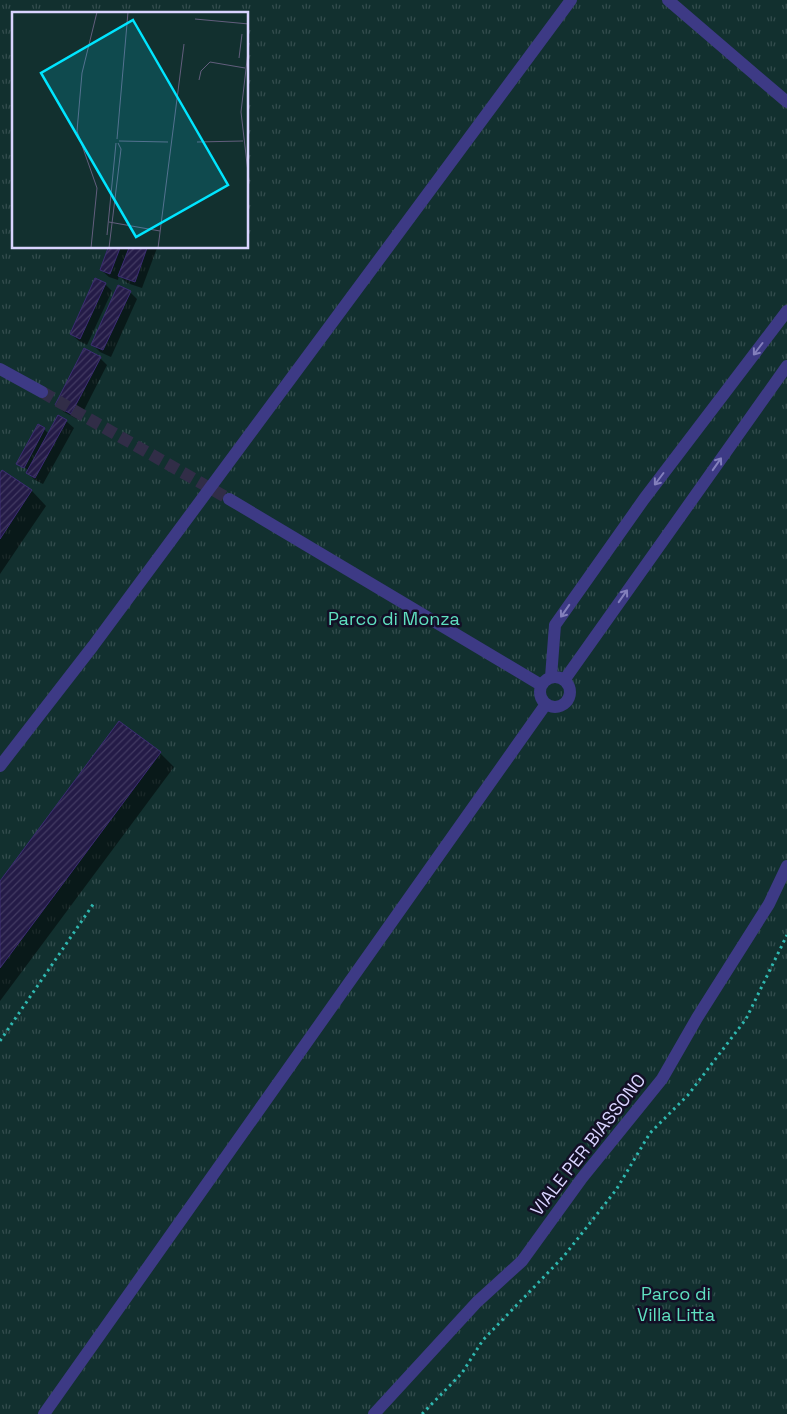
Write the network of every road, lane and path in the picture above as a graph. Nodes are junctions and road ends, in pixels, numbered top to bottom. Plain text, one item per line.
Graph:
1 (571, 0) edge
2 (668, 0) edge
3 (787, 102) edge
4 (787, 311) edge
5 (787, 366) edge
6 (0, 369) edge
7 (42, 392) tunnel mouth
8 (229, 499) tunnel mouth
9 (551, 676) junction
10 (564, 679) junction
11 (541, 685) junction
12 (546, 704) junction
13 (0, 766) edge
14 (787, 866) edge
15 (94, 903) dead end
16 (787, 935) edge
17 (0, 1040) edge
18 (44, 1414) edge
19 (374, 1414) edge
20 (422, 1414) edge

1 - 13 lane
2 - 3 lane
4 -> 9 lane
10 -> 5 lane
6 - 7 lane
8 - 11 lane
9 - 10 lane
9 - 11 lane
10 - 12 lane
11 - 12 lane
12 - 18 lane
14 - 19 lane, VIALE PER BIASSONO
15 - 17 path
16 - 20 path

